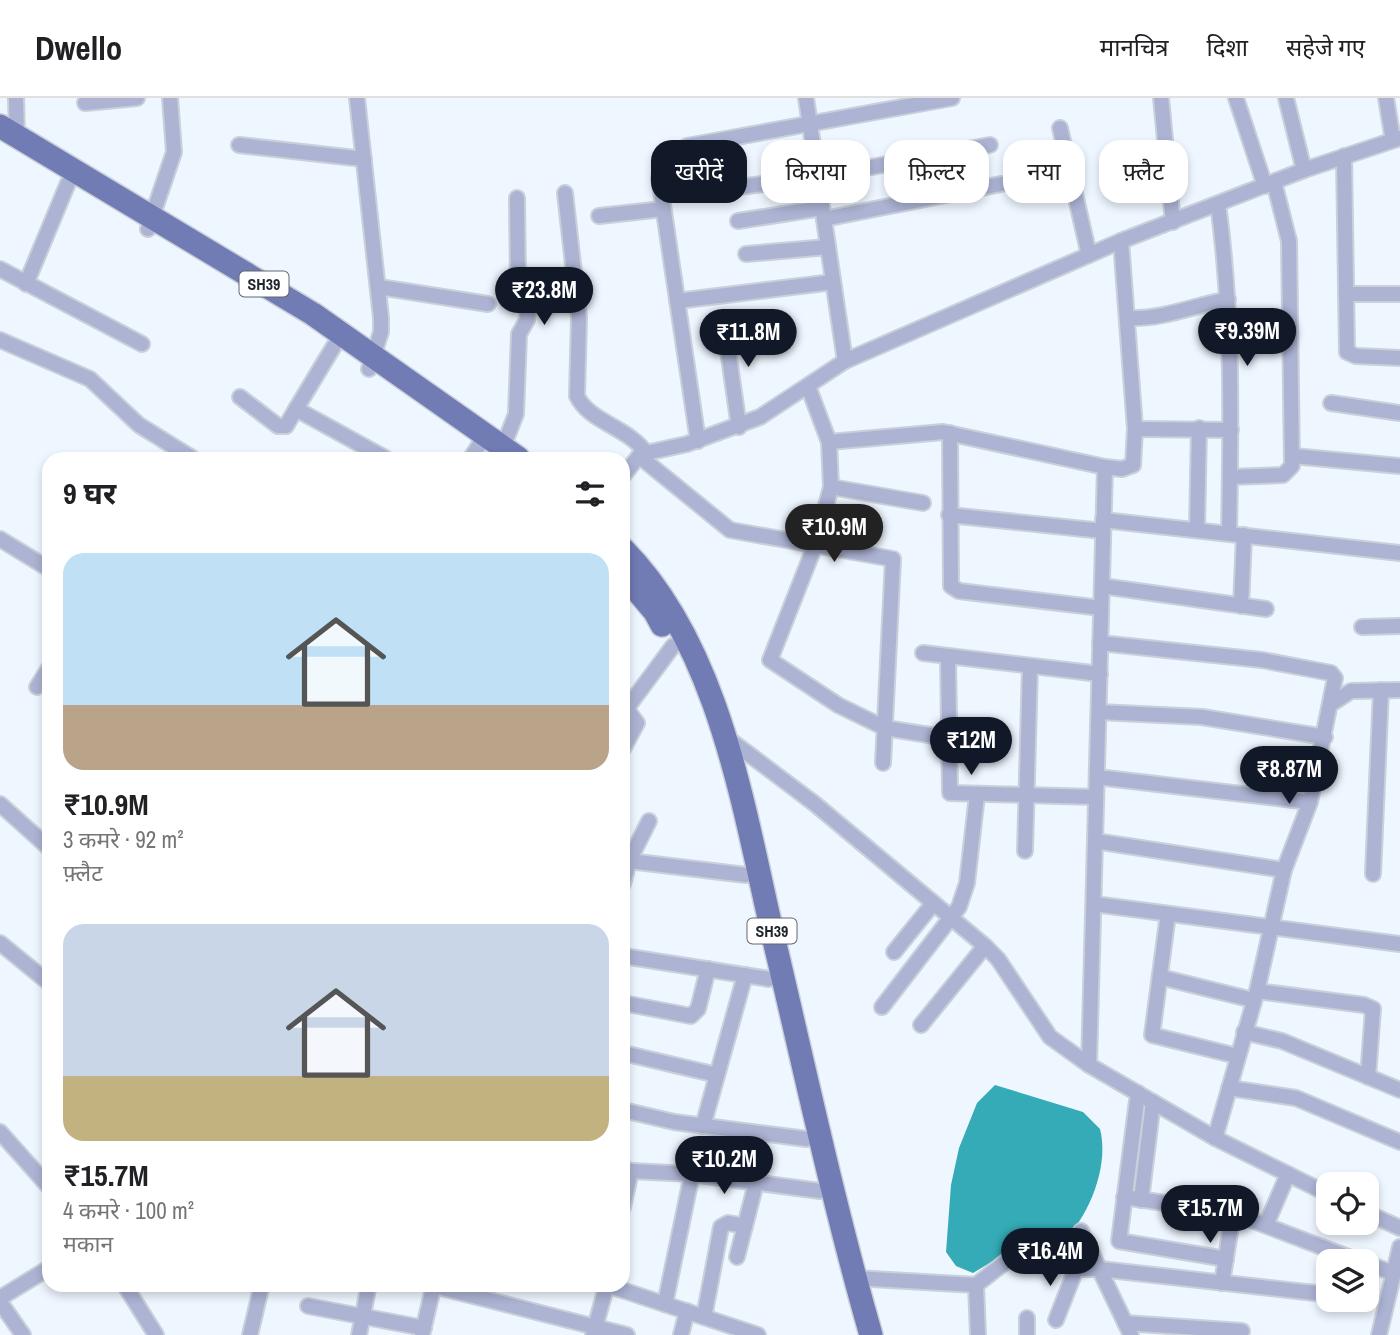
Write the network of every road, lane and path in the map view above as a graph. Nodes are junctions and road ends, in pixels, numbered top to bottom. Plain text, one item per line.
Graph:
1 (16, 98) edge
2 (137, 98) edge
3 (170, 98) edge
4 (357, 98) edge
5 (806, 98) edge
6 (951, 98) edge
7 (1161, 98) edge
8 (1236, 98) edge
9 (1286, 98) edge
10 (1386, 98) edge
11 (85, 103) dead end
12 (810, 125) junction
13 (1060, 128) dead end
14 (6, 135) edge
15 (1396, 139) edge
16 (722, 140) edge
17 (812, 140) edge
18 (239, 145) dead end
19 (990, 145) dead end
20 (1344, 156) junction
21 (364, 159) junction
22 (870, 167) edge
23 (1304, 170) junction
24 (68, 183) junction
25 (1001, 184) dead end
26 (1270, 184) junction
27 (565, 193) dead end
28 (517, 198) dead end
29 (662, 203) edge
30 (822, 203) edge
31 (1218, 204) junction
32 (663, 209) junction
33 (823, 214) junction
34 (599, 216) dead end
35 (738, 221) dead end
36 (150, 222) junction
37 (1173, 222) junction
38 (1121, 241) junction
39 (828, 247) junction
40 (746, 254) dead end
41 (1088, 255) junction
42 (217, 263) junction
43 (0, 269) edge
44 (833, 282) junction
45 (26, 284) junction
46 (379, 288) junction
47 (1346, 294) junction
48 (1400, 294) edge
49 (1228, 299) junction
50 (677, 301) junction
51 (488, 304) dead end
52 (1129, 318) junction
53 (776, 326) dead end
54 (0, 340) edge
55 (142, 344) dead end
56 (334, 346) junction
57 (1400, 358) edge
58 (845, 360) junction
59 (371, 362) junction
60 (808, 386) junction
61 (240, 397) dead end
62 (1331, 403) dead end
63 (296, 409) junction
64 (1400, 413) edge
65 (739, 426) junction
66 (1199, 428) junction
67 (1135, 429) junction
68 (1231, 430) junction
69 (950, 433) junction
70 (698, 441) junction
71 (829, 442) junction
72 (492, 450) edge
73 (182, 452) edge
74 (375, 452) edge
75 (643, 455) junction
76 (1293, 456) junction
77 (1400, 466) edge
78 (1105, 467) junction
79 (630, 469) edge
80 (1230, 477) junction
81 (831, 487) junction
82 (923, 503) dead end
83 (949, 515) junction
84 (1103, 526) junction
85 (1197, 530) junction
86 (1229, 534) junction
87 (1244, 535) junction
88 (0, 538) edge
89 (816, 543) junction
90 (1400, 553) edge
91 (630, 557) edge
92 (42, 565) edge
93 (630, 582) edge
94 (1102, 586) junction
95 (1241, 606) junction
96 (1101, 608) junction
97 (1266, 609) dead end
98 (1400, 626) edge
99 (1362, 627) dead end
100 (1100, 643) junction
101 (673, 646) junction
102 (923, 653) dead end
103 (948, 656) junction
104 (1030, 666) junction
105 (1100, 674) junction
106 (42, 679) edge
107 (37, 687) dead end
108 (1381, 690) junction
109 (1400, 690) edge
110 (630, 700) edge
111 (1331, 704) junction
112 (1099, 712) junction
113 (630, 713) edge
114 (885, 728) junction
115 (721, 733) junction
116 (630, 736) edge
117 (1325, 737) junction
118 (948, 738) junction
119 (883, 763) dead end
120 (1097, 777) junction
121 (977, 795) junction
122 (1027, 796) junction
123 (1097, 797) junction
124 (1310, 802) junction
125 (0, 804) edge
126 (649, 821) dead end
127 (1095, 841) junction
128 (42, 842) edge
129 (1025, 851) dead end
130 (630, 859) edge
131 (630, 861) edge
132 (1284, 870) junction
133 (1373, 874) dead end
134 (746, 875) junction
135 (1094, 904) junction
136 (932, 905) junction
137 (1168, 914) junction
138 (951, 920) junction
139 (1270, 929) junction
140 (0, 943) edge
141 (1400, 944) edge
142 (985, 946) junction
143 (894, 952) dead end
144 (630, 957) edge
145 (708, 969) junction
146 (745, 975) junction
147 (42, 977) edge
148 (1160, 977) junction
149 (769, 979) junction
150 (1255, 995) junction
151 (630, 1004) edge
152 (882, 1007) dead end
153 (921, 1025) dead end
154 (1244, 1032) junction
155 (630, 1055) edge
156 (1237, 1056) junction
157 (1090, 1065) junction
158 (717, 1075) junction
159 (1368, 1077) junction
160 (1229, 1088) junction
161 (1400, 1090) edge
162 (1138, 1093) junction
163 (1153, 1102) junction
164 (630, 1112) edge
165 (703, 1126) junction
166 (0, 1132) edge
167 (1215, 1138) junction
168 (807, 1139) junction
169 (1400, 1142) edge
170 (630, 1170) edge
171 (692, 1174) junction
172 (1288, 1174) junction
173 (42, 1179) edge
174 (756, 1183) junction
175 (1316, 1188) edge
176 (820, 1191) junction
177 (1124, 1197) junction
178 (1141, 1200) junction
179 (1233, 1213) junction
180 (1379, 1218) edge
181 (1266, 1225) junction
182 (745, 1226) junction
183 (1400, 1228) edge
184 (1081, 1231) dead end
185 (1400, 1247) edge
186 (1328, 1249) edge
187 (737, 1257) dead end
188 (1226, 1259) junction
189 (1379, 1268) edge
190 (1076, 1269) junction
191 (1100, 1269) junction
192 (42, 1273) edge
193 (1394, 1273) junction
194 (855, 1278) junction
195 (1222, 1283) junction
196 (976, 1284) junction
197 (129, 1292) edge
198 (260, 1292) edge
199 (367, 1292) edge
200 (432, 1292) edge
201 (494, 1292) edge
202 (605, 1292) edge
203 (628, 1292) edge
204 (1316, 1293) edge
205 (0, 1300) edge
206 (665, 1304) junction
207 (308, 1306) dead end
208 (687, 1311) junction
209 (362, 1317) junction
210 (704, 1317) junction
211 (1027, 1318) dead end
212 (1056, 1320) dead end
213 (1128, 1329) edge
214 (594, 1330) edge
215 (423, 1331) edge
216 (1242, 1331) dead end
217 (751, 1334) edge
218 (23, 1335) edge
219 (156, 1335) edge
220 (250, 1335) edge
221 (359, 1335) edge
222 (627, 1335) edge
223 (681, 1335) edge
224 (857, 1335) edge
225 (871, 1335) edge
226 (978, 1335) edge
227 (1027, 1335) edge
228 (1379, 1335) edge

1 - 14 street
2 - 11 street
3 - 36 street
4 - 21 street
5 - 12 street
6 - 12 street
7 - 37 street
8 - 26 street
9 - 23 street
10 - 15 street
12 - 16 street
12 - 17 street
13 - 41 street
14 - 24 main road, SH39
14 - 36 main road, SH39
15 - 20 street
18 - 21 street
19 - 22 street
20 - 23 street
20 - 47 street
21 - 46 street
23 - 26 street
24 - 36 main road, SH39
24 - 45 street
25 - 33 street
26 - 31 street
26 - 76 street
27 - 75 street
28 - 72 street
29 - 32 street
30 - 33 street
31 - 37 street
31 - 49 street
32 - 34 street
32 - 50 street
33 - 35 street
33 - 39 street
36 - 42 main road, SH39
37 - 38 street
38 - 41 street
38 - 52 street
39 - 40 street
39 - 44 street
41 - 58 street
42 - 56 main road, SH39
42 - 59 main road, SH39
43 - 45 street
44 - 50 street
44 - 58 street
45 - 55 street
46 - 51 street
46 - 59 street
47 - 48 street
47 - 57 street
49 - 52 street
49 - 68 street
50 - 70 street
52 - 67 street
53 - 65 street
54 - 73 street
56 - 59 main road, SH39
56 - 63 street
58 - 60 street
59 - 72 main road, SH39
60 - 65 street
60 - 71 street
61 - 63 street
62 - 64 street
63 - 74 street
65 - 70 street
66 - 67 street
66 - 68 street
66 - 85 street
67 - 78 street
68 - 80 street
69 - 71 street
69 - 78 street
69 - 83 street
70 - 75 street
71 - 81 street
75 - 79 street
75 - 89 street
76 - 77 street
76 - 80 street
78 - 84 street
80 - 86 street
81 - 82 street
81 - 89 street
83 - 84 street
83 - 96 street
84 - 85 street
84 - 94 street
85 - 86 street
86 - 87 street
87 - 90 street
87 - 95 street
88 - 92 street
89 - 114 street
89 - 114 street
91 - 115 main road, SH39
93 - 101 main road, SH39
94 - 95 street
94 - 96 street
95 - 97 street
96 - 100 street
98 - 99 street
100 - 105 street
100 - 111 street
101 - 110 street
101 - 134 main road, SH39
102 - 103 street
103 - 104 street
103 - 118 street
104 - 105 street
104 - 122 street
105 - 112 street
106 - 107 street
108 - 109 street
108 - 111 street
108 - 133 street
111 - 117 street
112 - 117 street
112 - 120 street
113 - 116 street
114 - 118 street
114 - 119 street
115 - 136 street
115 - 194 main road, SH39
117 - 124 street
118 - 121 street
120 - 123 street
120 - 124 street
121 - 122 street
121 - 138 street
122 - 123 street
122 - 129 street
123 - 127 street
124 - 132 street
125 - 128 street
126 - 130 street
127 - 132 street
127 - 135 street
131 - 134 street
132 - 139 street
134 - 149 main road, SH39
135 - 137 street
135 - 157 street
136 - 138 street
136 - 143 street
137 - 139 street
137 - 148 street
138 - 142 street
138 - 152 street
139 - 141 street
139 - 150 street
140 - 147 street
142 - 153 street
142 - 157 street
144 - 145 street
145 - 146 street
145 - 151 street
146 - 149 street
146 - 158 street
148 - 150 street
148 - 156 street
149 - 168 main road, SH39
150 - 154 street
150 - 159 street
154 - 156 street
154 - 159 street
155 - 158 street
156 - 160 street
157 - 162 street
158 - 165 street
159 - 161 street
160 - 167 street
160 - 169 street
162 - 163 street
162 - 177 street
163 - 167 street
163 - 178 street
164 - 165 street
165 - 168 street
166 - 173 street
167 - 172 street
168 - 176 main road, SH39
170 - 171 street
171 - 174 street
171 - 206 street
172 - 175 street
172 - 181 street
174 - 176 street
174 - 182 street
176 - 224 main road, SH39
177 - 178 street
177 - 188 street
178 - 179 street
179 - 181 street
179 - 188 street
180 - 183 street
181 - 186 street
182 - 187 street
182 - 210 street
184 - 191 street
185 - 193 street
188 - 195 street
189 - 193 street
190 - 191 street
190 - 196 street
190 - 212 street
191 - 195 street
191 - 213 street
192 - 205 street
193 - 228 street
194 - 196 street
194 - 225 main road, SH39
195 - 204 street
196 - 226 street
197 - 219 street
198 - 220 street
199 - 209 street
200 - 215 street
201 - 214 street
202 - 214 street
203 - 206 street
205 - 218 street
206 - 208 street
207 - 209 street
208 - 210 street
208 - 223 street
209 - 215 street
209 - 221 street
210 - 217 street
211 - 227 street
213 - 216 street
214 - 222 street

